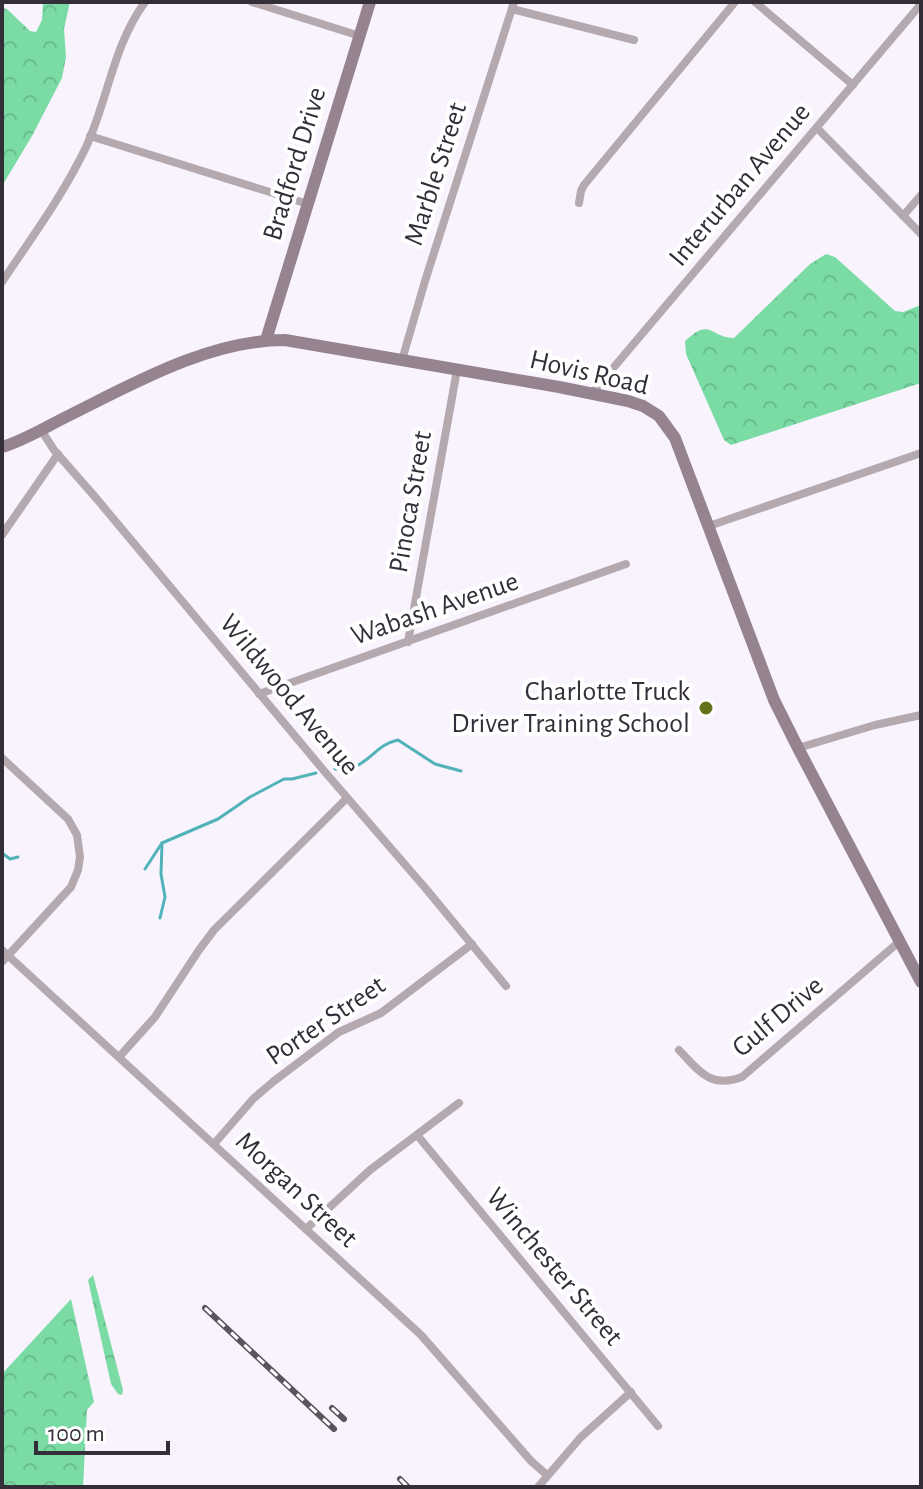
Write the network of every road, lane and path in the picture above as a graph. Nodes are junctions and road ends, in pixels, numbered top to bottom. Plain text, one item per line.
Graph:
1 (145, 2) edge
2 (252, 2) edge
3 (370, 2) edge
4 (735, 2) edge
5 (755, 2) edge
6 (921, 4) edge
7 (513, 5) edge
8 (360, 36) junction
9 (634, 40) dead end
10 (853, 85) junction
11 (817, 128) junction
12 (90, 136) junction
13 (921, 195) edge
14 (579, 203) dead end
15 (308, 204) junction
16 (903, 216) junction
17 (921, 234) edge
18 (2, 282) edge
19 (266, 340) junction
20 (402, 360) junction
21 (457, 370) junction
22 (592, 393) junction
23 (41, 430) junction
24 (2, 447) edge
25 (921, 453) edge
26 (58, 454) junction
27 (709, 526) junction
28 (2, 535) edge
29 (626, 564) dead end
30 (408, 642) junction
31 (259, 694) junction
32 (921, 715) edge
33 (798, 748) junction
34 (2, 758) edge
35 (347, 798) junction
36 (900, 941) junction
37 (472, 944) junction
38 (4, 956) edge
39 (921, 982) edge
40 (506, 986) dead end
41 (679, 1050) dead end
42 (119, 1057) junction
43 (459, 1103) dead end
44 (417, 1135) junction
45 (214, 1144) junction
46 (306, 1229) junction
47 (631, 1392) junction
48 (658, 1426) dead end
49 (547, 1475) junction
50 (538, 1487) edge

1 - 12 street
2 - 8 street
3 - 8 street, Bradford Drive
4 - 14 street
5 - 10 street
6 - 10 street, Interurban Avenue
7 - 9 street
7 - 20 street, Marble Street
8 - 15 street, Bradford Drive
10 - 11 street, Interurban Avenue
11 - 16 street
11 - 22 street, Interurban Avenue
12 - 15 street
12 - 18 street
13 - 16 street
15 - 19 street, Bradford Drive
16 - 17 street
19 - 20 street, Hovis Road
19 - 23 street, Hovis Road
20 - 21 street, Hovis Road
21 - 22 street, Hovis Road
21 - 30 street, Pinoca Street
22 - 27 street, Hovis Road
23 - 24 street, Hovis Road
23 - 26 street, Wildwood Avenue
25 - 27 street
26 - 28 street
26 - 31 street, Wildwood Avenue
27 - 33 street, Hovis Road
29 - 30 street, Wabash Avenue
30 - 31 street, Wabash Avenue
31 - 35 street, Wildwood Avenue
32 - 33 street
33 - 36 street, Hovis Road
34 - 38 street
35 - 37 street, Wildwood Avenue
35 - 42 street
36 - 39 street, Hovis Road
36 - 41 street, Gulf Drive
37 - 40 street, Wildwood Avenue
37 - 45 street, Porter Street
38 - 42 street, Morgan Street
42 - 45 street, Morgan Street
43 - 44 street
44 - 46 street
44 - 47 street, Winchester Street
45 - 46 street, Morgan Street
46 - 49 street, Morgan Street
47 - 48 street, Winchester Street
47 - 49 street
49 - 50 street

